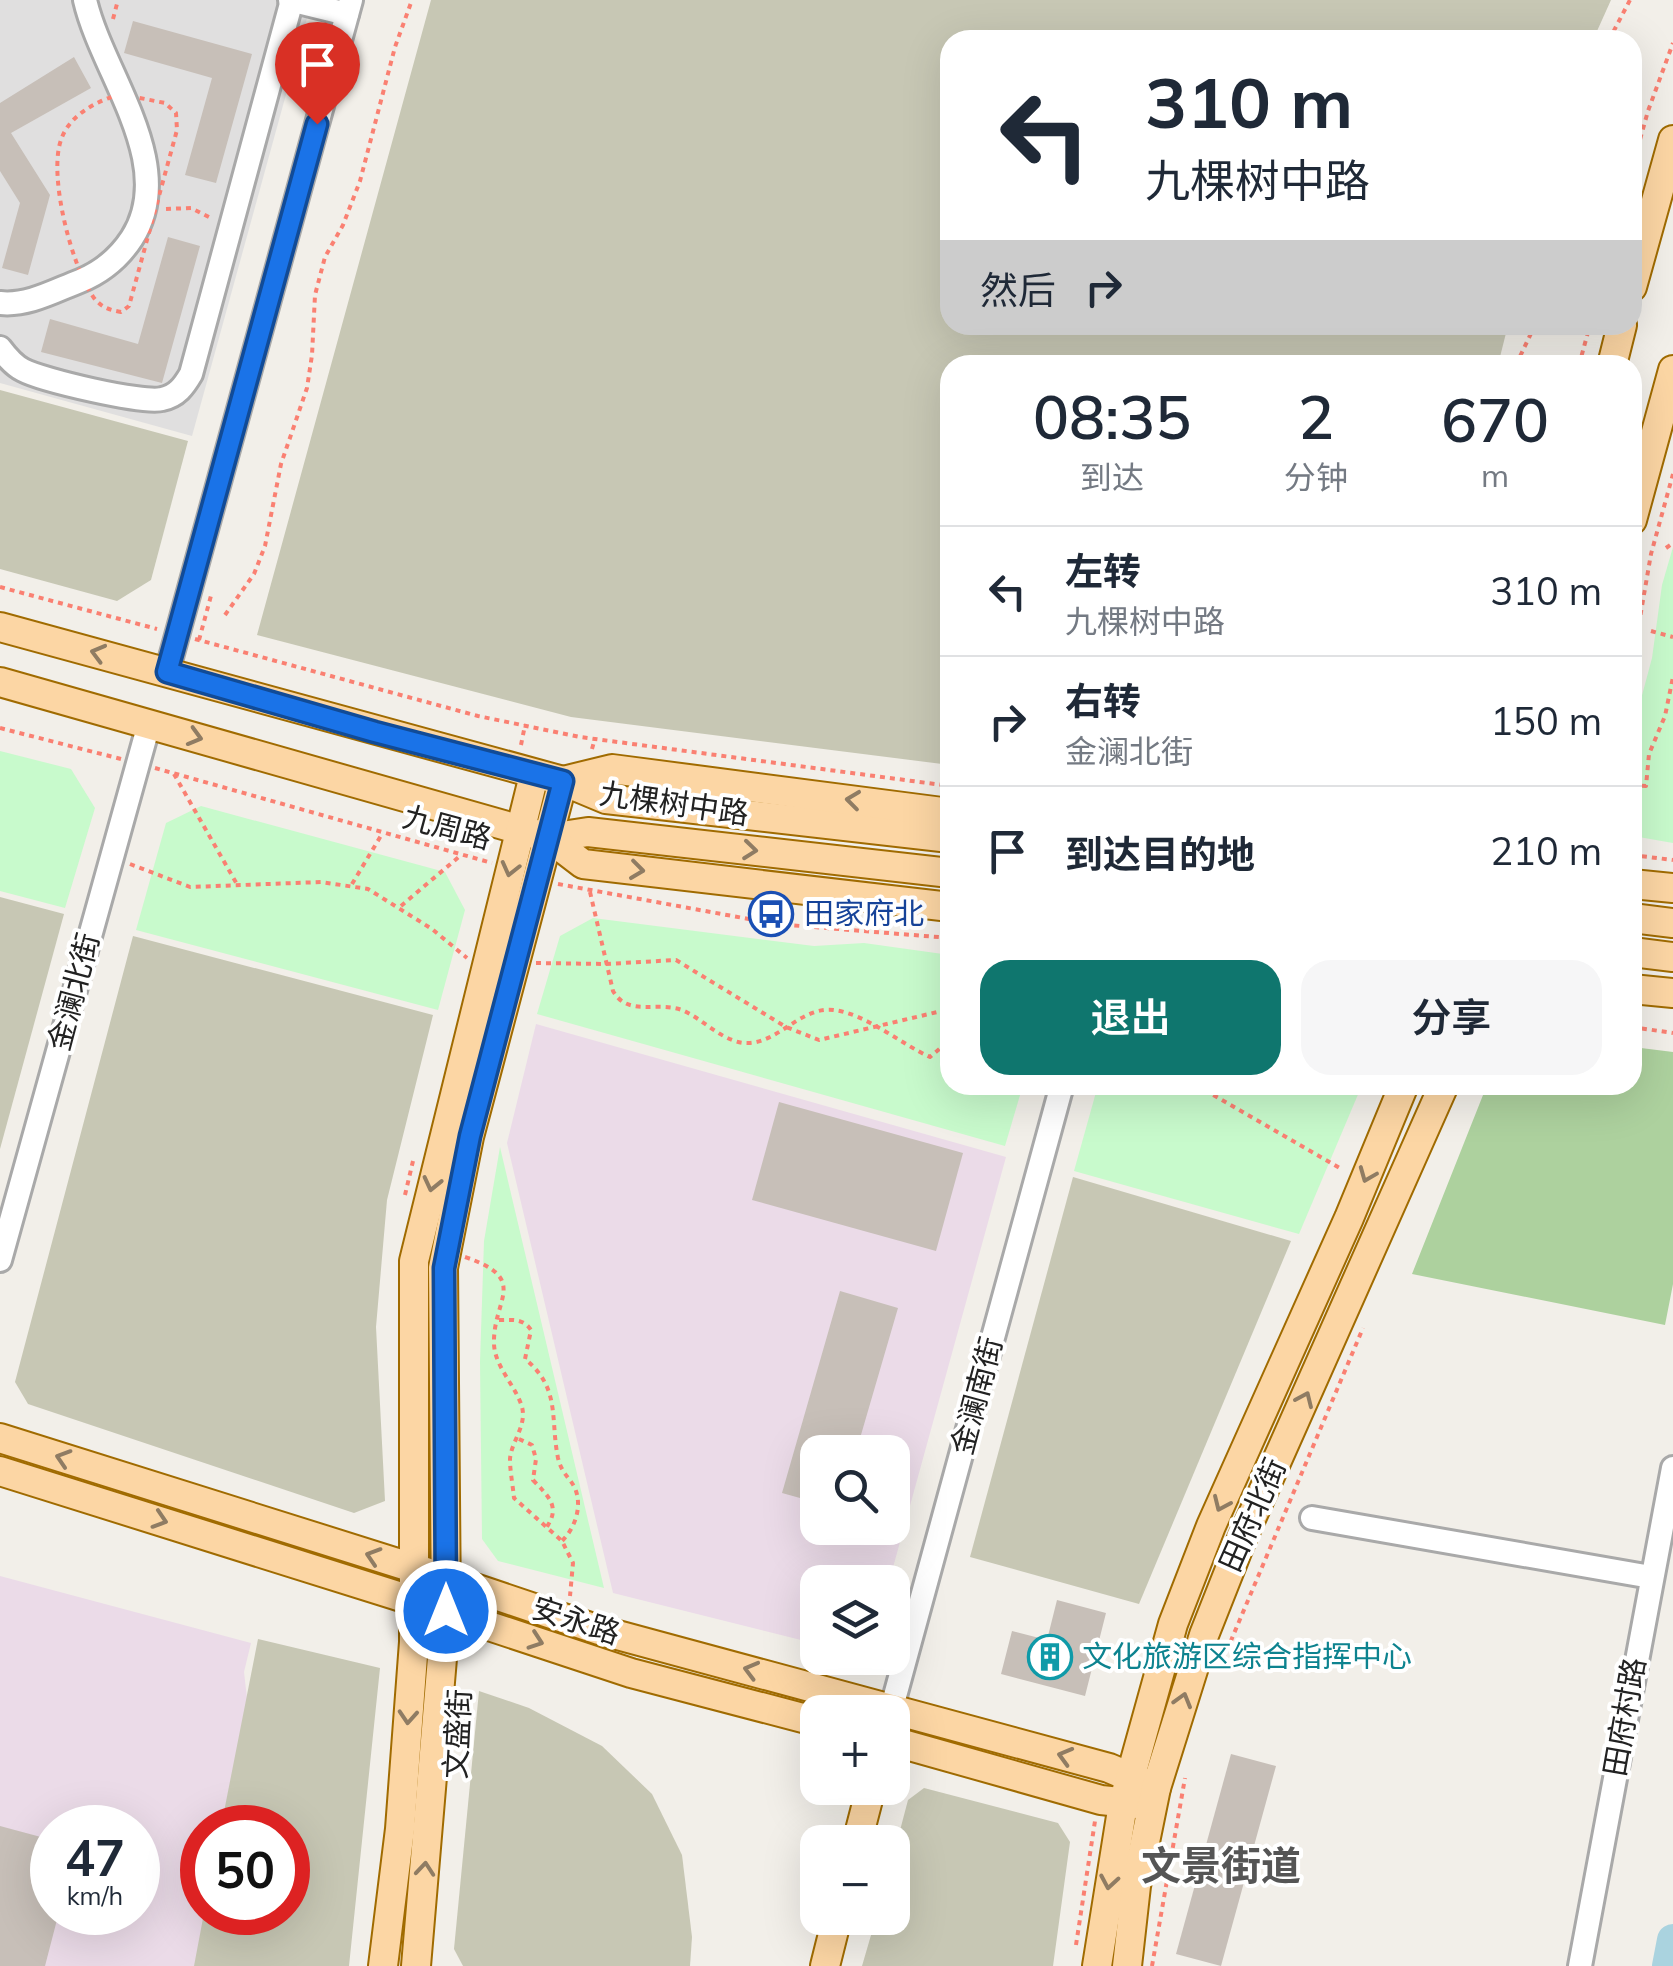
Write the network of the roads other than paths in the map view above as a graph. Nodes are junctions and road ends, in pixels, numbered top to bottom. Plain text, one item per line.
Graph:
1 (85, 0) edge
2 (291, 0) edge
3 (348, 7) edge
4 (1673, 140) edge
5 (1642, 251) edge
6 (0, 303) edge
7 (0, 348) edge
8 (1673, 370) edge
9 (1642, 483) edge
10 (0, 627) edge
11 (167, 672) junction
12 (0, 682) edge
13 (149, 724) junction
14 (534, 774) junction
15 (574, 778) junction
16 (940, 812) edge
17 (520, 829) junction
18 (940, 837) edge
19 (549, 838) junction
20 (940, 872) edge
21 (1642, 885) edge
22 (1673, 888) edge
23 (940, 906) edge
24 (1642, 919) edge
25 (1673, 923) edge
26 (1642, 953) edge
27 (1673, 957) edge
28 (1642, 990) edge
29 (1673, 993) edge
30 (1059, 1095) edge
31 (1400, 1095) edge
32 (1440, 1095) edge
33 (0, 1260) edge
34 (0, 1438) edge
35 (1673, 1468) edge
36 (0, 1471) edge
37 (1312, 1518) dead end
38 (414, 1568) junction
39 (1651, 1576) junction
40 (445, 1578) junction
41 (415, 1601) junction
42 (446, 1611) junction
43 (846, 1695) edge
44 (895, 1695) edge
45 (910, 1712) edge
46 (800, 1717) edge
47 (910, 1745) edge
48 (1140, 1793) junction
49 (833, 1935) edge
50 (383, 1966) edge
51 (416, 1966) edge
52 (825, 1966) edge
53 (1096, 1966) edge
54 (1127, 1966) edge
55 (1580, 1966) edge

1 - 6 street
2 - 3 street
2 - 7 street
3 - 11 street
4 - 5 main road
8 - 9 main road
11 -> 10 main road, 九棵树中路
11 - 14 main road, 九棵树中路
12 - 13 main road, 九棵树中路
13 -> 17 main road, 九棵树中路
13 - 33 street, 金澜北街
14 - 15 main road, 九棵树中路
14 - 17 main road, 文盛街
16 -> 15 main road
15 - 18 main road, 九棵树中路
15 - 19 main road, 文盛街
17 - 19 main road, 九棵树中路
17 -> 38 main road, 文盛街
19 -> 20 main road, 九棵树中路
19 -> 23 main road
19 - 40 main road, 文盛街
21 - 22 main road
24 - 25 main road
26 - 27 main road
28 - 29 main road
30 - 44 street, 金澜南街
31 -> 48 main road, 田府北街
48 -> 32 main road, 田府北街
38 -> 34 main road, 安永路
35 - 39 street, 田府村路
36 -> 41 main road, 安永路
37 - 39 street
38 - 40 main road, 安永路
38 - 41 main road, 文盛街
39 - 55 street, 田府村路
40 - 42 main road, 文盛街
43 -> 40 main road, 安永路
41 - 42 main road, 安永路
41 -> 50 main road, 文盛街
42 -> 46 main road, 安永路
51 -> 42 main road, 文盛街
48 -> 45 main road, 安永路
47 - 48 main road
48 -> 53 main road, 田府北街
48 - 54 main road, 田府北街
49 - 52 main road

